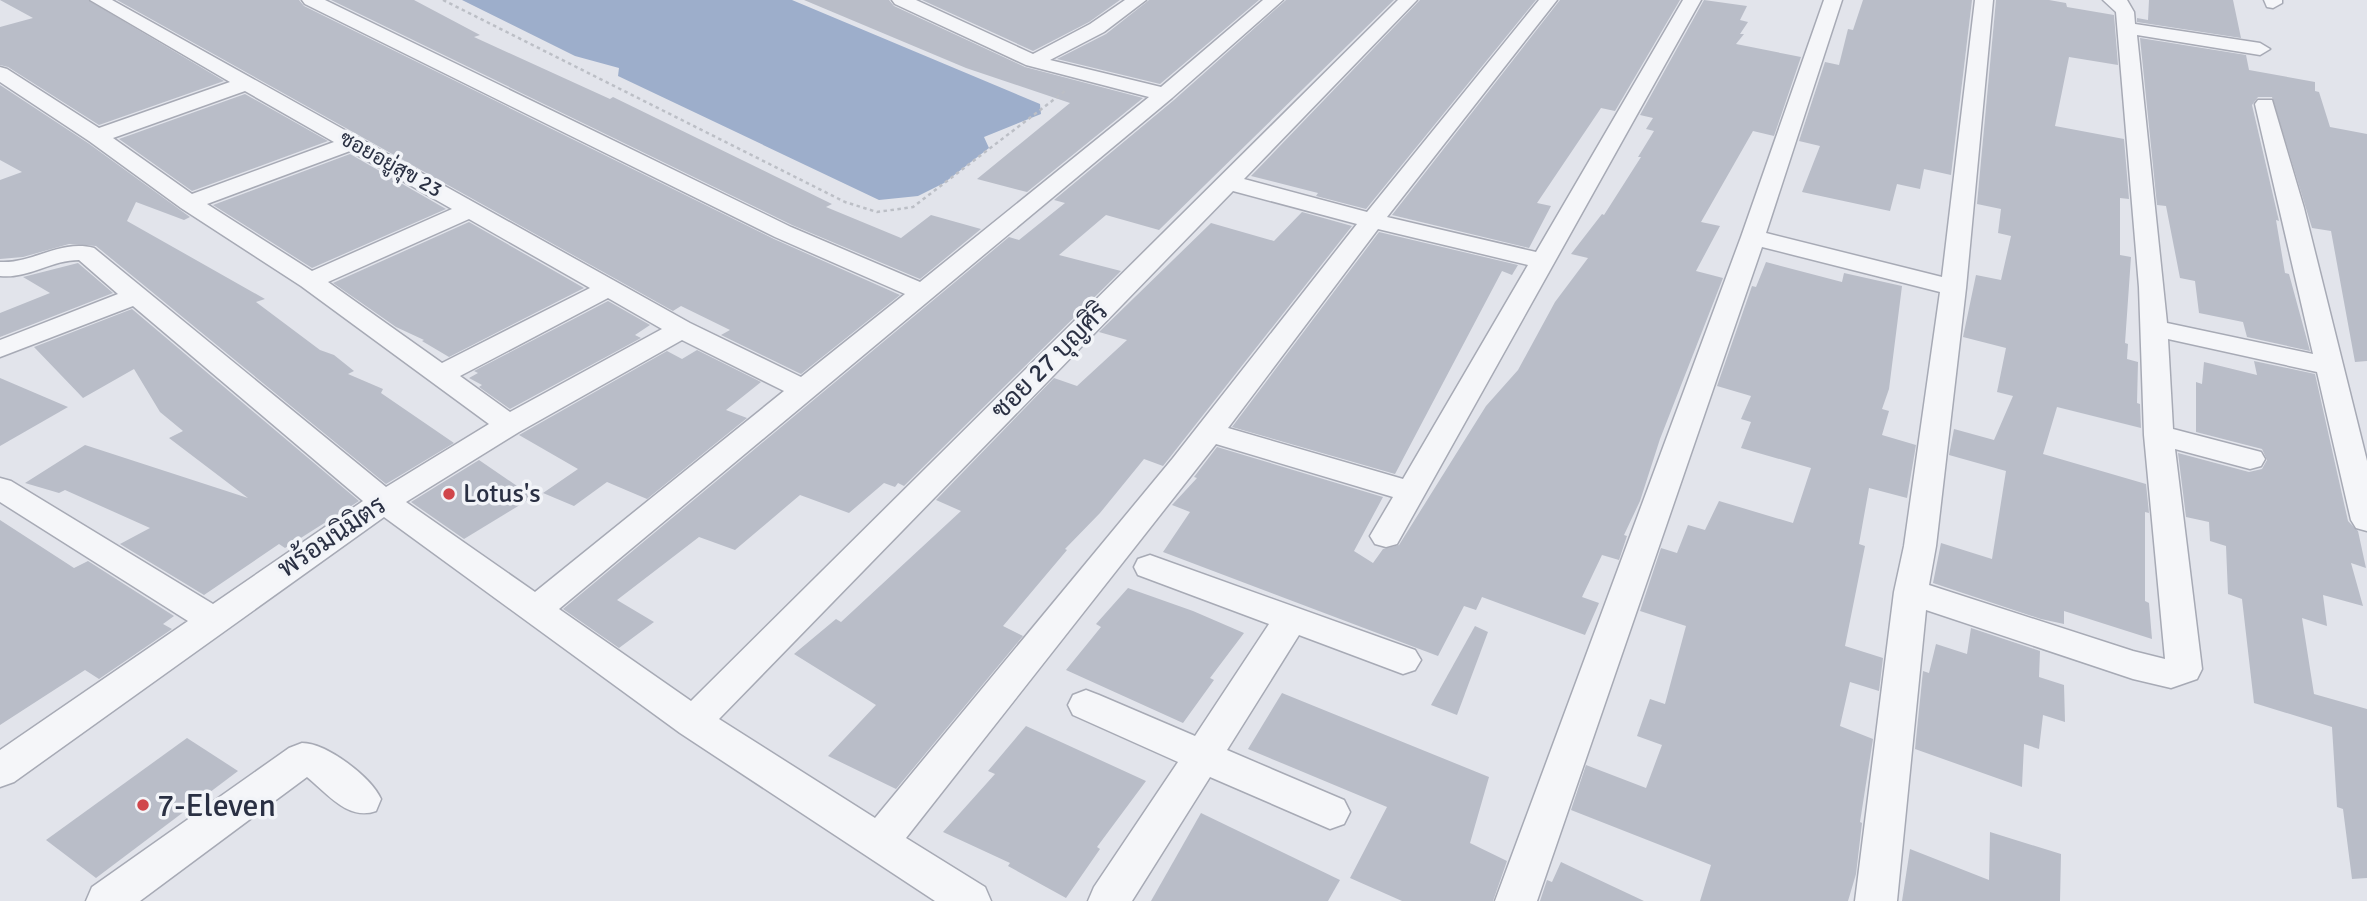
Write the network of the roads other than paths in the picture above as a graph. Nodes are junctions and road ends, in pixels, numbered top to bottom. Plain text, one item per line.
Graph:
1 (99, 0) edge
2 (311, 0) edge
3 (901, 0) edge
4 (1137, 0) edge
5 (1274, 0) edge
6 (1408, 0) edge
7 (1549, 0) edge
8 (1692, 0) edge
9 (1833, 0) edge
10 (1984, 0) edge
11 (2112, 0) edge
12 (2127, 28) junction
13 (2260, 49) dead end
14 (1033, 61) junction
15 (0, 72) edge
16 (247, 83) junction
17 (1164, 94) junction
18 (2265, 104) dead end
19 (97, 136) junction
20 (353, 142) junction
21 (1227, 182) junction
22 (190, 203) junction
23 (472, 209) junction
24 (1372, 221) junction
25 (1753, 237) junction
26 (1542, 261) junction
27 (0, 269) edge
28 (310, 281) junction
29 (609, 288) junction
30 (1953, 288) junction
31 (922, 292) junction
32 (135, 296) junction
33 (2152, 328) junction
34 (681, 329) junction
35 (0, 349) edge
36 (2328, 366) junction
37 (440, 375) junction
38 (804, 390) junction
39 (509, 425) junction
40 (1209, 432) junction
41 (2159, 435) junction
42 (2250, 459) dead end
43 (0, 488) edge
44 (1411, 492) junction
45 (384, 502) junction
46 (2367, 520) edge
47 (1386, 536) dead end
48 (1150, 568) dead end
49 (1911, 592) junction
50 (534, 611) junction
51 (1291, 619) junction
52 (212, 620) junction
53 (1403, 660) dead end
54 (1086, 705) dead end
55 (693, 722) junction
56 (1203, 756) junction
57 (6, 759) edge
58 (362, 799) dead end
59 (1330, 812) dead end
60 (880, 841) junction
61 (107, 901) edge
62 (970, 901) edge
63 (1109, 901) edge
64 (1516, 901) edge
65 (1876, 901) edge

1 - 16 street, ซอยอยู่สุข 23
2 - 31 street
3 - 14 street
4 - 14 street
5 - 17 street
6 - 21 street, ซอย 27 บุญศิริ
7 - 24 street
8 - 26 street
9 - 25 street
10 - 30 street
11 - 12 street
12 - 13 street
12 - 33 street
14 - 17 street
15 - 19 street
16 - 19 street
16 - 20 street, ซอยอยู่สุข 23
17 - 31 street
18 - 36 street
19 - 22 street
20 - 22 street
20 - 23 street, ซอยอยู่สุข 23
21 - 24 street
21 - 55 street, ซอย 27 บุญศิริ
22 - 28 street
23 - 28 street
23 - 29 street, ซอยอยู่สุข 23
24 - 26 street
24 - 40 street
25 - 30 street
25 - 64 street
26 - 44 street
27 - 32 street
28 - 37 street
29 - 34 street, ซอยอยู่สุข 23
29 - 37 street
30 - 49 street
31 - 38 street
32 - 35 street
32 - 45 street
33 - 36 street
33 - 41 street
34 - 38 street, ซอยอยู่สุข 23
34 - 39 street, พร้อมนิมิตร
36 - 46 street
37 - 39 street
38 - 50 street
39 - 45 street, พร้อมนิมิตร
40 - 44 street
40 - 60 street
41 - 42 street
41 - 49 street
43 - 52 street
44 - 47 street
45 - 50 street
45 - 52 street, พร้อมนิมิตร
48 - 51 street
49 - 65 street
50 - 55 street
51 - 53 street
51 - 56 street
52 - 57 street, พร้อมนิมิตร
54 - 56 street
55 - 60 street
56 - 59 street
56 - 63 street
58 - 61 street
60 - 62 street

